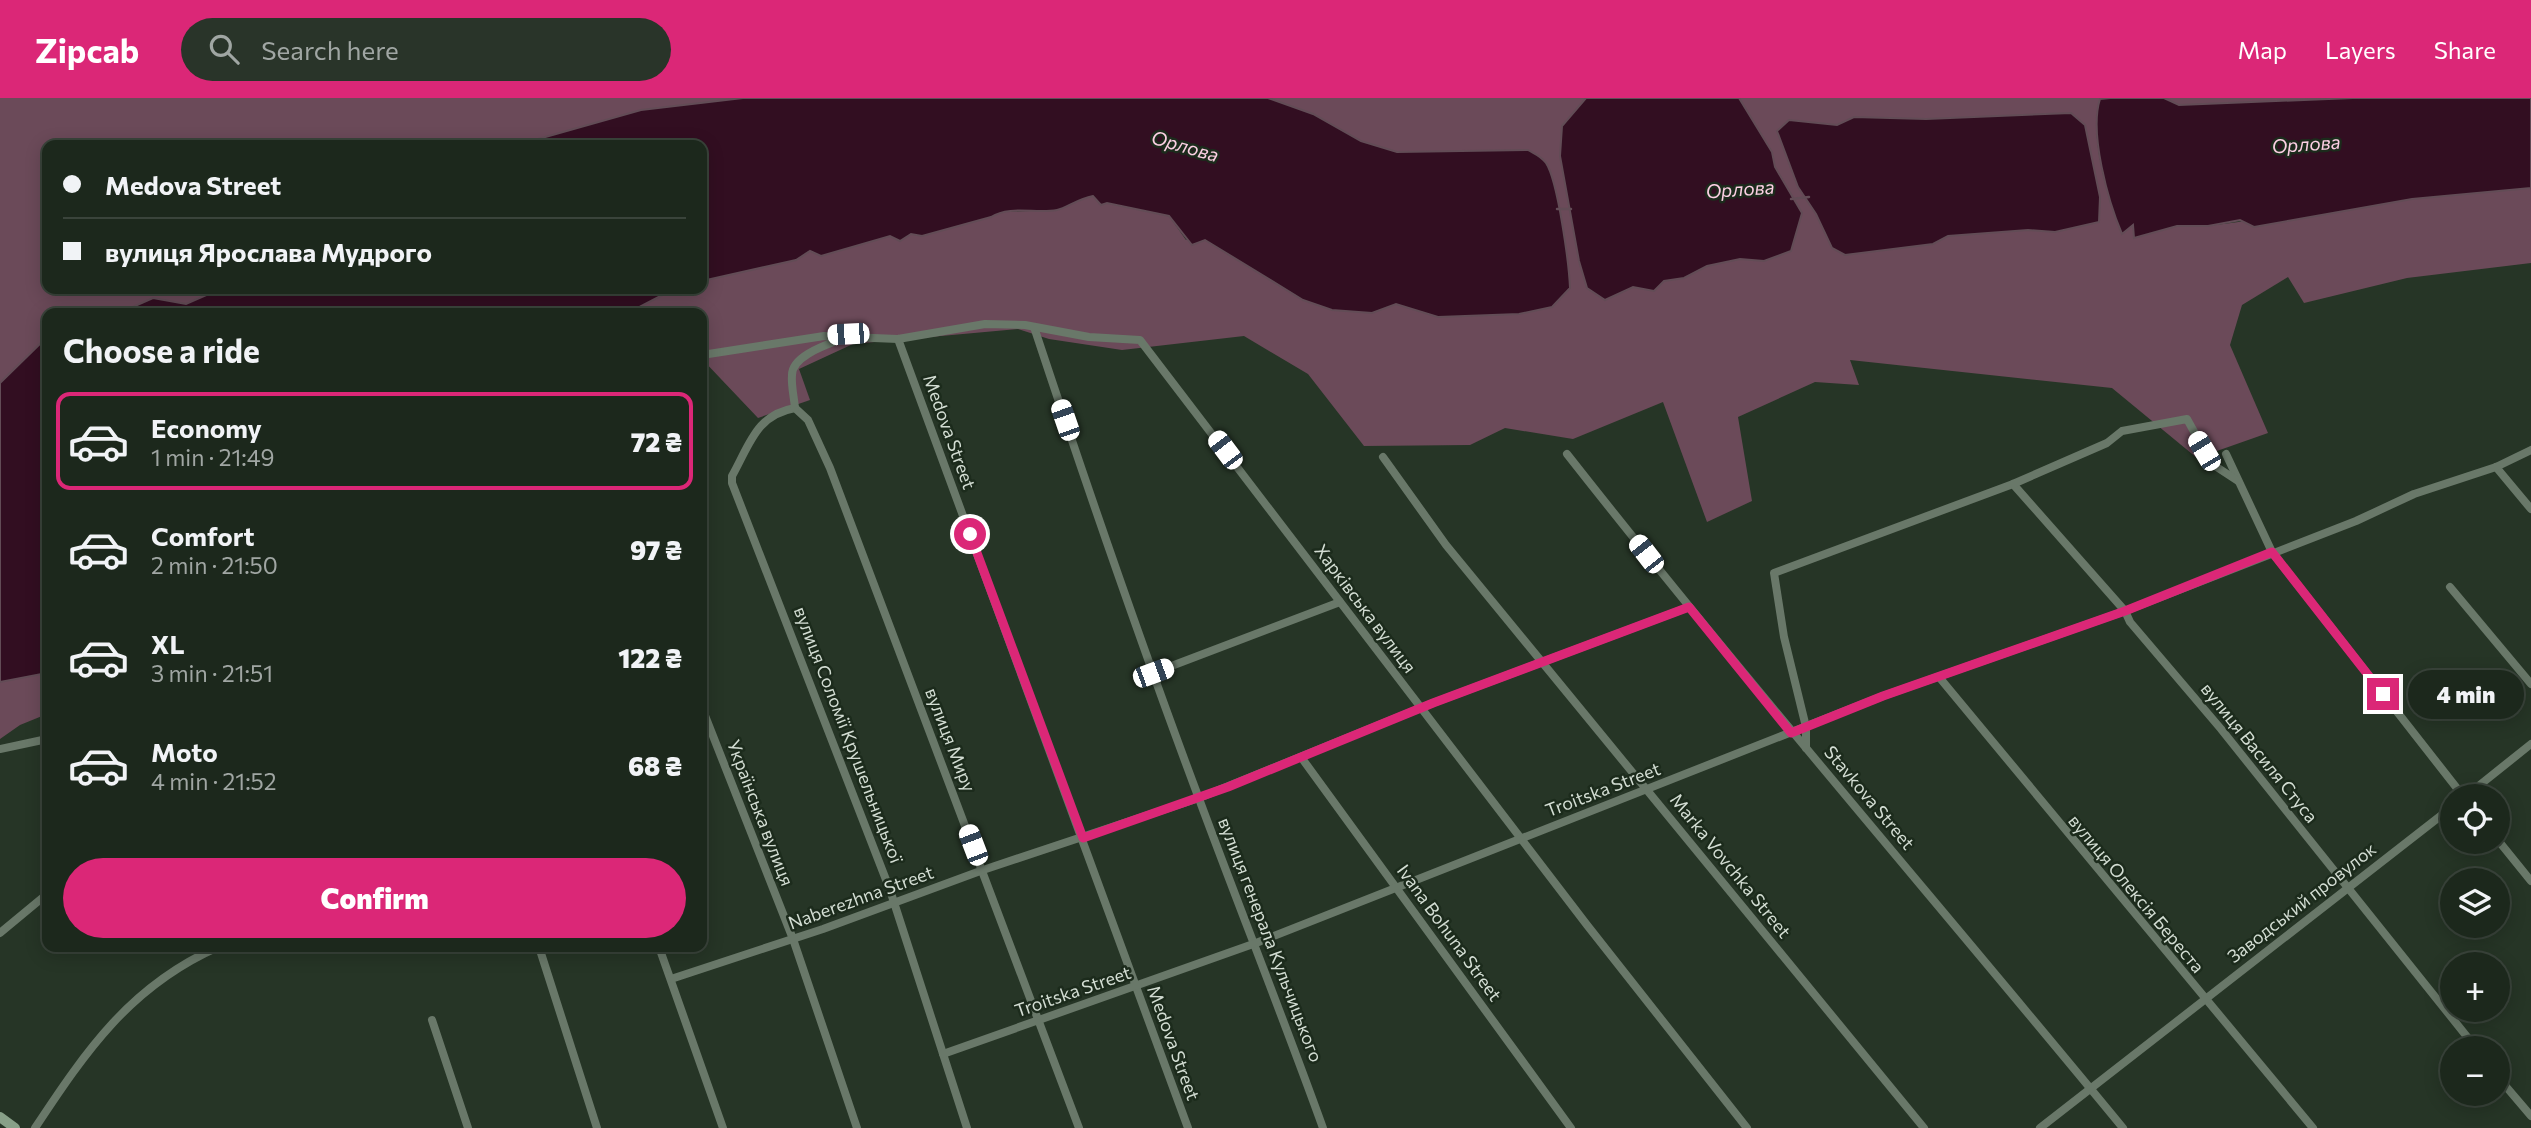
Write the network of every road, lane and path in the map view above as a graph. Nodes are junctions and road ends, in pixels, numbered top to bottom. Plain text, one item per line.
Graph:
1 (1034, 327) junction
2 (853, 335) junction
3 (898, 339) junction
4 (707, 354) edge
5 (795, 408) junction
6 (2531, 450) edge
7 (1567, 454) dead end
8 (2225, 454) dead end
9 (1383, 457) dead end
10 (2496, 467) junction
11 (2238, 481) junction
12 (2013, 484) junction
13 (2531, 509) edge
14 (2272, 552) junction
15 (2450, 587) dead end
16 (1340, 602) junction
17 (1689, 607) junction
18 (2125, 611) junction
19 (1543, 662) junction
20 (1153, 673) junction
21 (1939, 677) junction
22 (2531, 684) edge
23 (1421, 708) junction
24 (707, 721) edge
25 (1806, 727) junction
26 (1791, 733) junction
27 (42, 740) edge
28 (2531, 744) edge
29 (1806, 748) junction
30 (0, 749) edge
31 (1301, 757) junction
32 (2455, 784) edge
33 (2479, 784) edge
34 (1647, 790) junction
35 (1199, 798) junction
36 (2440, 816) edge
37 (1083, 838) junction
38 (1523, 838) junction
39 (2509, 854) edge
40 (983, 870) junction
41 (2531, 881) edge
42 (2347, 886) junction
43 (1398, 888) junction
44 (42, 898) edge
45 (895, 905) junction
46 (0, 933) edge
47 (793, 939) junction
48 (1256, 943) junction
49 (206, 952) edge
50 (541, 952) edge
51 (661, 952) edge
52 (671, 979) junction
53 (1136, 987) junction
54 (2204, 999) junction
55 (432, 1020) dead end
56 (1041, 1020) junction
57 (2466, 1036) edge
58 (943, 1054) junction
59 (2091, 1088) junction
60 (2510, 1091) edge
61 (2531, 1116) edge
62 (0, 1117) edge
63 (15, 1128) edge
64 (35, 1128) edge
65 (468, 1128) edge
66 (597, 1128) edge
67 (723, 1128) edge
68 (856, 1128) edge
69 (967, 1128) edge
70 (1079, 1128) edge
71 (1188, 1128) edge
72 (1323, 1128) edge
73 (1571, 1128) edge
74 (1747, 1128) edge
75 (1924, 1128) edge
76 (2040, 1128) edge
77 (2123, 1128) edge
78 (2313, 1128) edge

1 - 3 street
1 - 16 street, Харківська вулиця
1 - 20 street, вулиця генерала Кульчицького
2 - 3 street
2 - 4 street
2 - 5 street
3 - 37 street, Medova Street
5 - 40 street, вулиця Миру
5 - 45 street, вулиця Соломії Крушельницької
6 - 10 street, Troitska Street
7 - 17 street, Stavkova Street
8 - 11 street
9 - 19 street, Marka Vovchka Street
10 - 13 street
10 - 14 street, Troitska Street
11 - 12 street
11 - 14 street
12 - 18 street, вулиця Василя Стуса
12 - 25 street
14 - 18 street, Troitska Street
14 - 32 street
15 - 22 street
16 - 20 street
16 - 23 street, Харківська вулиця
17 - 19 street, Naberezhna Street
17 - 26 street, Stavkova Street
18 - 21 street, Troitska Street
18 - 42 street, вулиця Василя Стуса
19 - 23 street, Naberezhna Street
19 - 34 street, Marka Vovchka Street
20 - 35 street, вулиця генерала Кульчицького
21 - 25 street, Troitska Street
21 - 54 street, вулиця Олексія Береста
23 - 31 street, Naberezhna Street
23 - 38 street, Харківська вулиця
24 - 47 street, Українська вулиця
25 - 26 street, Troitska Street
25 - 29 street
26 - 29 street, Stavkova Street
26 - 34 street, Troitska Street
27 - 30 street
28 - 33 street
29 - 59 street, Stavkova Street
31 - 35 street, Naberezhna Street
31 - 43 street, Ivana Bohuna Street
34 - 38 street, Troitska Street
34 - 75 street, Marka Vovchka Street
35 - 37 street, Naberezhna Street
35 - 48 street, вулиця генерала Кульчицького
36 - 42 street, Заводський провулок
37 - 40 street, Naberezhna Street
37 - 53 street, Medova Street
38 - 43 street, Troitska Street
38 - 74 street, Харківська вулиця
39 - 41 street
40 - 45 street, Naberezhna Street
40 - 56 street, вулиця Миру
42 - 54 street, Заводський провулок
42 - 57 street, вулиця Василя Стуса
43 - 48 street, Troitska Street
43 - 73 street, Ivana Bohuna Street
44 - 46 street
45 - 47 street, Naberezhna Street
45 - 58 street, вулиця Соломії Крушельницької
47 - 52 street, Naberezhna Street
47 - 68 street, Українська вулиця
48 - 53 street, Troitska Street
48 - 72 street, вулиця генерала Кульчицького
49 - 64 street
50 - 66 street
51 - 52 street
52 - 67 street
53 - 56 street, Troitska Street
53 - 71 street, Medova Street
54 - 59 street, Заводський провулок
54 - 78 street, вулиця Олексія Береста
55 - 65 street
56 - 58 street, Troitska Street
56 - 70 street, вулиця Миру
58 - 69 street, вулиця Соломії Крушельницької
59 - 76 street, Заводський провулок
59 - 77 street, Stavkova Street
60 - 61 street
62 - 63 street

